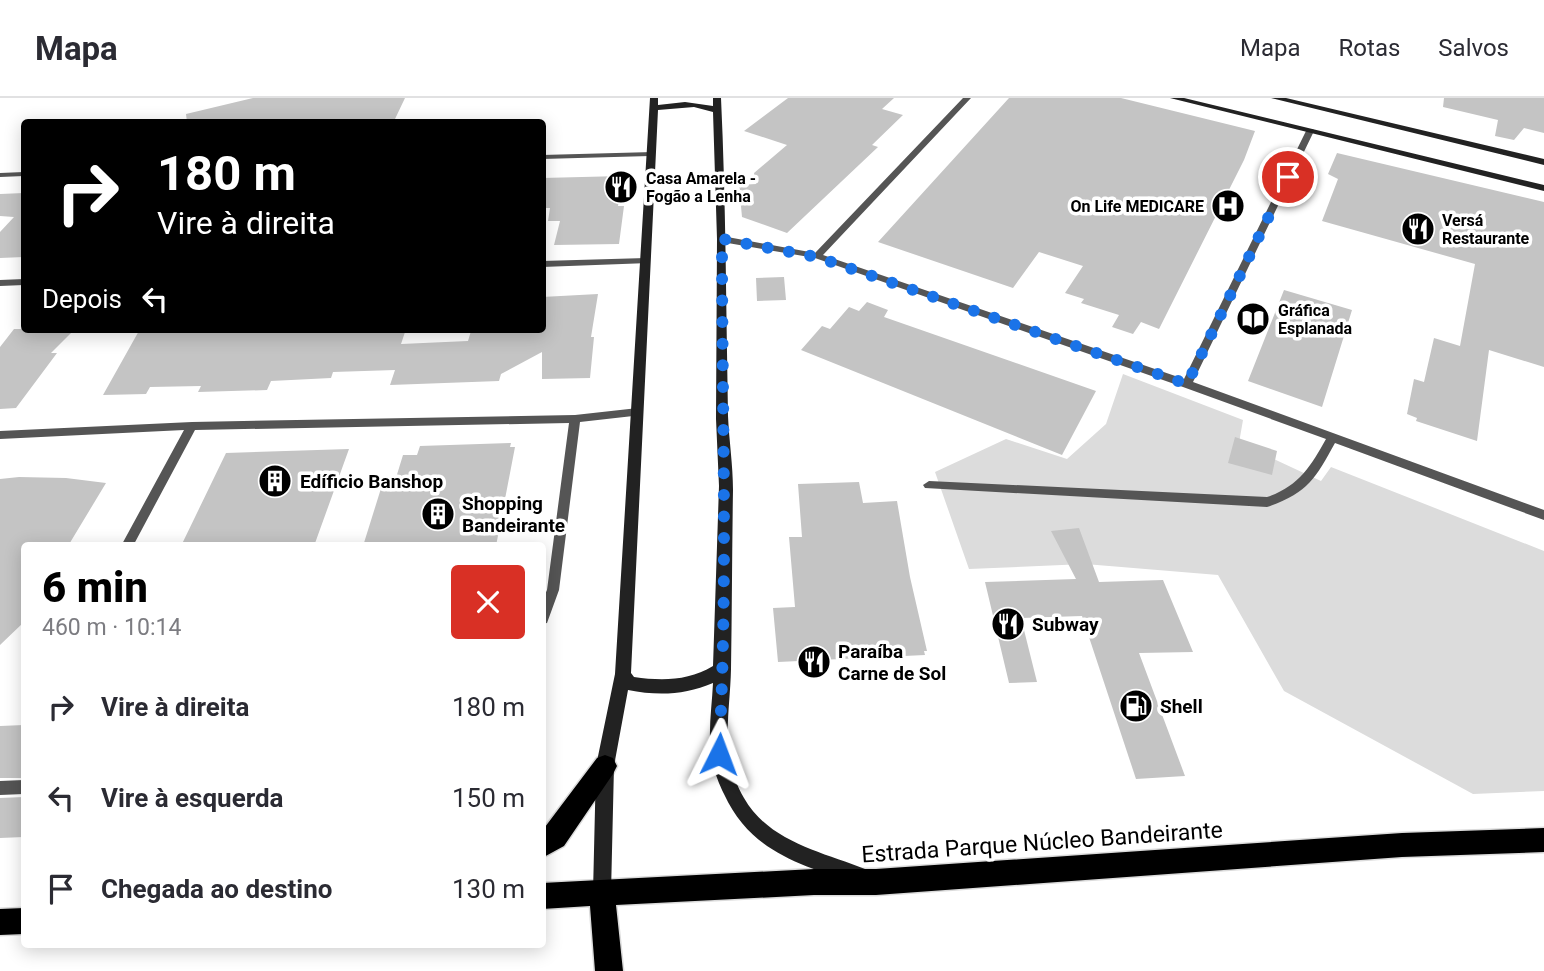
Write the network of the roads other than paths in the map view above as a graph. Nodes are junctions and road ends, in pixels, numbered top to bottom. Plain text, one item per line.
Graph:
1 (717, 98) edge
2 (967, 98) edge
3 (1174, 98) edge
4 (1204, 98) edge
5 (1275, 98) edge
6 (653, 103) edge
7 (1217, 109) junction
8 (718, 111) junction
9 (1310, 131) junction
10 (650, 154) junction
11 (546, 157) edge
12 (1544, 162) edge
13 (21, 174) edge
14 (0, 175) edge
15 (1544, 188) edge
16 (722, 239) junction
17 (817, 257) junction
18 (646, 261) junction
19 (546, 264) edge
20 (21, 282) edge
21 (0, 283) edge
22 (1187, 384) junction
23 (638, 412) junction
24 (575, 419) junction
25 (192, 426) junction
26 (0, 435) edge
27 (1332, 439) junction
28 (929, 485) dead end
29 (1544, 515) edge
30 (129, 542) edge
31 (546, 608) edge
32 (723, 669) junction
33 (623, 674) junction
34 (605, 766) junction
35 (21, 787) edge
36 (0, 788) edge
37 (1544, 840) edge
38 (546, 843) edge
39 (876, 882) junction
40 (602, 892) junction
41 (546, 895) edge
42 (21, 920) edge
43 (0, 922) edge
44 (609, 971) edge

1 - 8 main road
2 - 17 lane
3 - 7 main road
4 - 7 main road
5 - 12 main road
6 - 8 main road
6 - 10 main road
7 - 9 main road
8 - 16 main road
9 - 15 main road
9 - 22 lane
10 - 11 lane
10 - 18 main road
13 - 14 lane
16 - 17 lane
16 - 32 main road
17 - 22 lane
18 - 19 lane
18 - 23 main road
20 - 21 lane
22 - 27 lane
23 - 24 lane
23 - 33 main road
24 - 25 lane
24 - 31 lane
25 - 26 lane
25 - 30 lane
27 - 28 lane
27 - 29 lane
32 - 33 main road
32 - 39 main road
33 - 34 main road
34 - 38 highway
34 - 40 main road
35 - 36 lane
37 - 39 highway, Estrada Parque Núcleo Bandeirante
39 - 40 highway, Estrada Parque Núcleo Bandeirante
40 - 41 highway, Estrada Parque Núcleo Bandeirante
40 - 44 highway
42 - 43 highway

